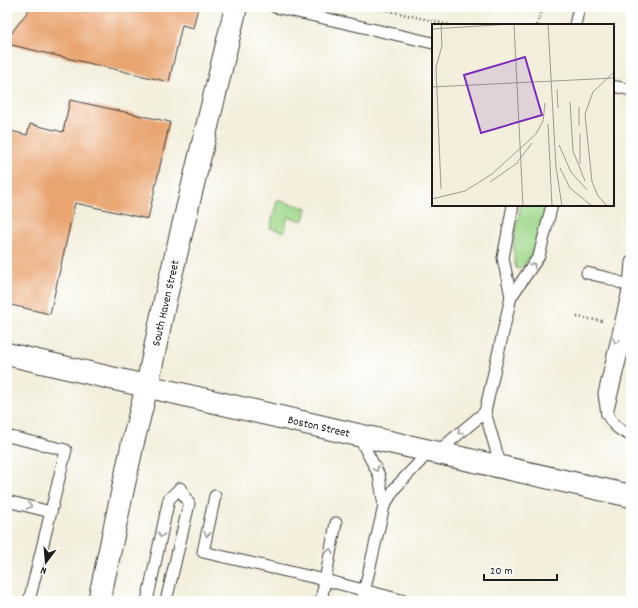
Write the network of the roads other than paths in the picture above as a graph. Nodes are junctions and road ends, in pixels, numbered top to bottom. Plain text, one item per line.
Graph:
1 (236, 7) edge
2 (275, 7) edge
3 (579, 7) edge
4 (575, 24) edge
5 (432, 44) edge
6 (614, 86) edge
7 (631, 90) edge
8 (513, 206) edge
9 (552, 206) edge
10 (631, 262) edge
11 (587, 273) dead end
12 (629, 286) junction
13 (511, 297) junction
14 (631, 316) edge
15 (7, 354) edge
16 (147, 386) junction
17 (485, 412) junction
18 (607, 414) junction
19 (358, 435) junction
20 (631, 435) edge
21 (7, 436) edge
22 (433, 452) junction
23 (501, 466) junction
24 (215, 496) dead end
25 (631, 496) edge
26 (7, 501) edge
27 (384, 506) junction
28 (50, 512) junction
29 (336, 523) dead end
30 (325, 580) junction
31 (363, 596) edge
32 (28, 601) edge
33 (98, 601) edge
34 (147, 601) edge
35 (166, 601) edge
36 (321, 601) edge
37 (405, 601) edge

1 - 16 main road, South Haven Street
2 - 5 lane
3 - 4 lane
6 - 7 lane
8 - 13 lane
13 -> 9 lane
10 - 12 lane
11 - 12 lane
12 -> 18 lane
13 - 17 lane
14 - 18 lane
15 - 16 main road, Boston Street
16 - 19 main road, Boston Street
16 - 33 main road, South Haven Street
17 -> 22 lane
17 - 23 lane
18 - 20 lane
19 - 22 main road, Boston Street
19 -> 27 lane
21 - 28 lane
22 - 23 main road, Boston Street
22 - 27 lane
23 - 25 main road, Boston Street
24 -> 30 lane
26 -> 28 lane
27 - 31 lane
28 - 32 lane
30 -> 29 lane
30 - 31 lane
30 - 36 lane
31 - 37 lane
35 -> 34 lane

